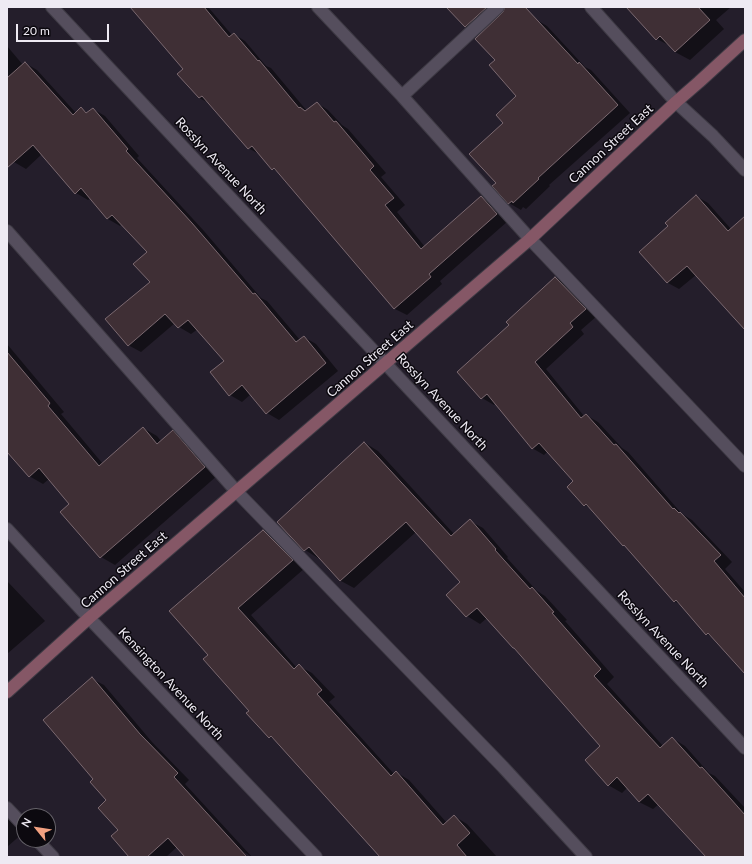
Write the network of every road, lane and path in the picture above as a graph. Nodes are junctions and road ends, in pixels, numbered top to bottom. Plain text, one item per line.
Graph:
1 (52, 7) edge
2 (318, 7) edge
3 (498, 7) edge
4 (590, 7) edge
5 (745, 40) edge
6 (402, 96) junction
7 (676, 102) junction
8 (745, 170) edge
9 (7, 231) edge
10 (530, 239) junction
11 (386, 363) junction
12 (745, 466) edge
13 (237, 492) junction
14 (7, 529) edge
15 (90, 618) junction
16 (7, 692) edge
17 (745, 748) edge
18 (7, 808) edge
19 (16, 818) edge
20 (45, 848) edge
21 (53, 857) edge
22 (316, 857) edge
23 (586, 857) edge

1 - 11 street, Rosslyn Avenue North
2 - 6 street
3 - 6 street
4 - 7 street
5 - 7 main road, Cannon Street East
6 - 10 street
7 - 8 street
7 - 10 main road, Cannon Street East
9 - 13 street
10 - 11 main road, Cannon Street East
10 - 12 street
11 - 13 main road, Cannon Street East
11 - 17 street, Rosslyn Avenue North
13 - 15 main road, Cannon Street East
13 - 23 street
14 - 15 street, Kensington Avenue North
15 - 16 main road, Cannon Street East
15 - 22 street, Kensington Avenue North
18 - 19 street
20 - 21 street

